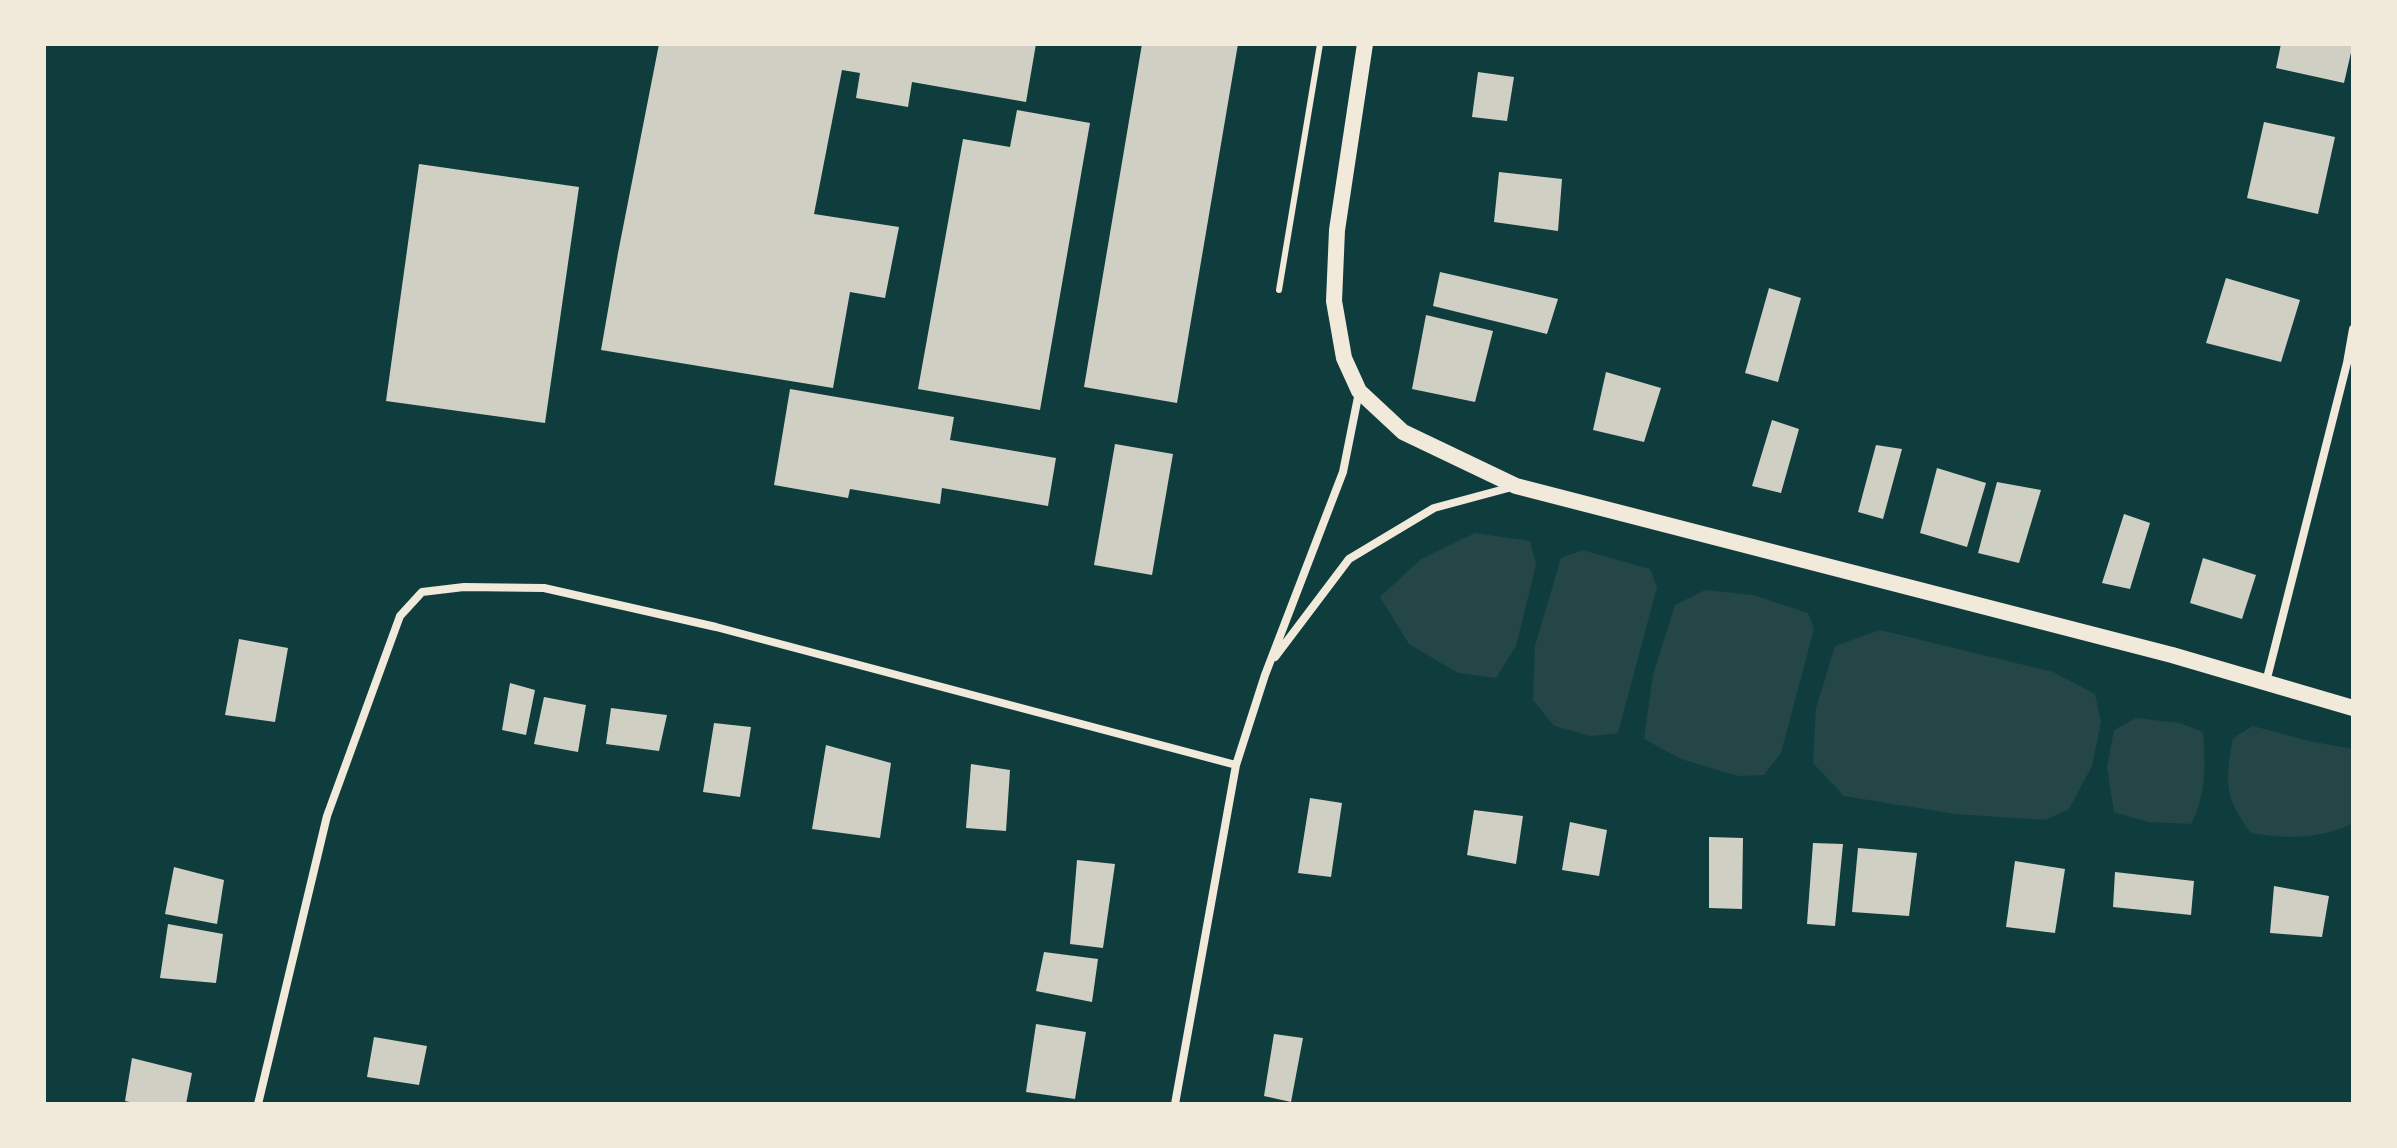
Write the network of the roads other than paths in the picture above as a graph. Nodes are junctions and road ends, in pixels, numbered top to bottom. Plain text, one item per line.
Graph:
1 (1320, 44) edge
2 (1365, 44) edge
3 (1279, 290) dead end
4 (2353, 329) edge
5 (1359, 391) junction
6 (1516, 486) junction
7 (1265, 675) junction
8 (2266, 683) junction
9 (2353, 708) edge
10 (1236, 765) junction
11 (258, 1104) edge
12 (1175, 1104) edge

1 - 3 lane
2 - 5 main road
4 - 8 street
5 - 6 main road
5 - 7 street
6 - 7 street
6 - 8 main road
7 - 10 street
8 - 9 main road
10 - 11 street
10 - 12 street

